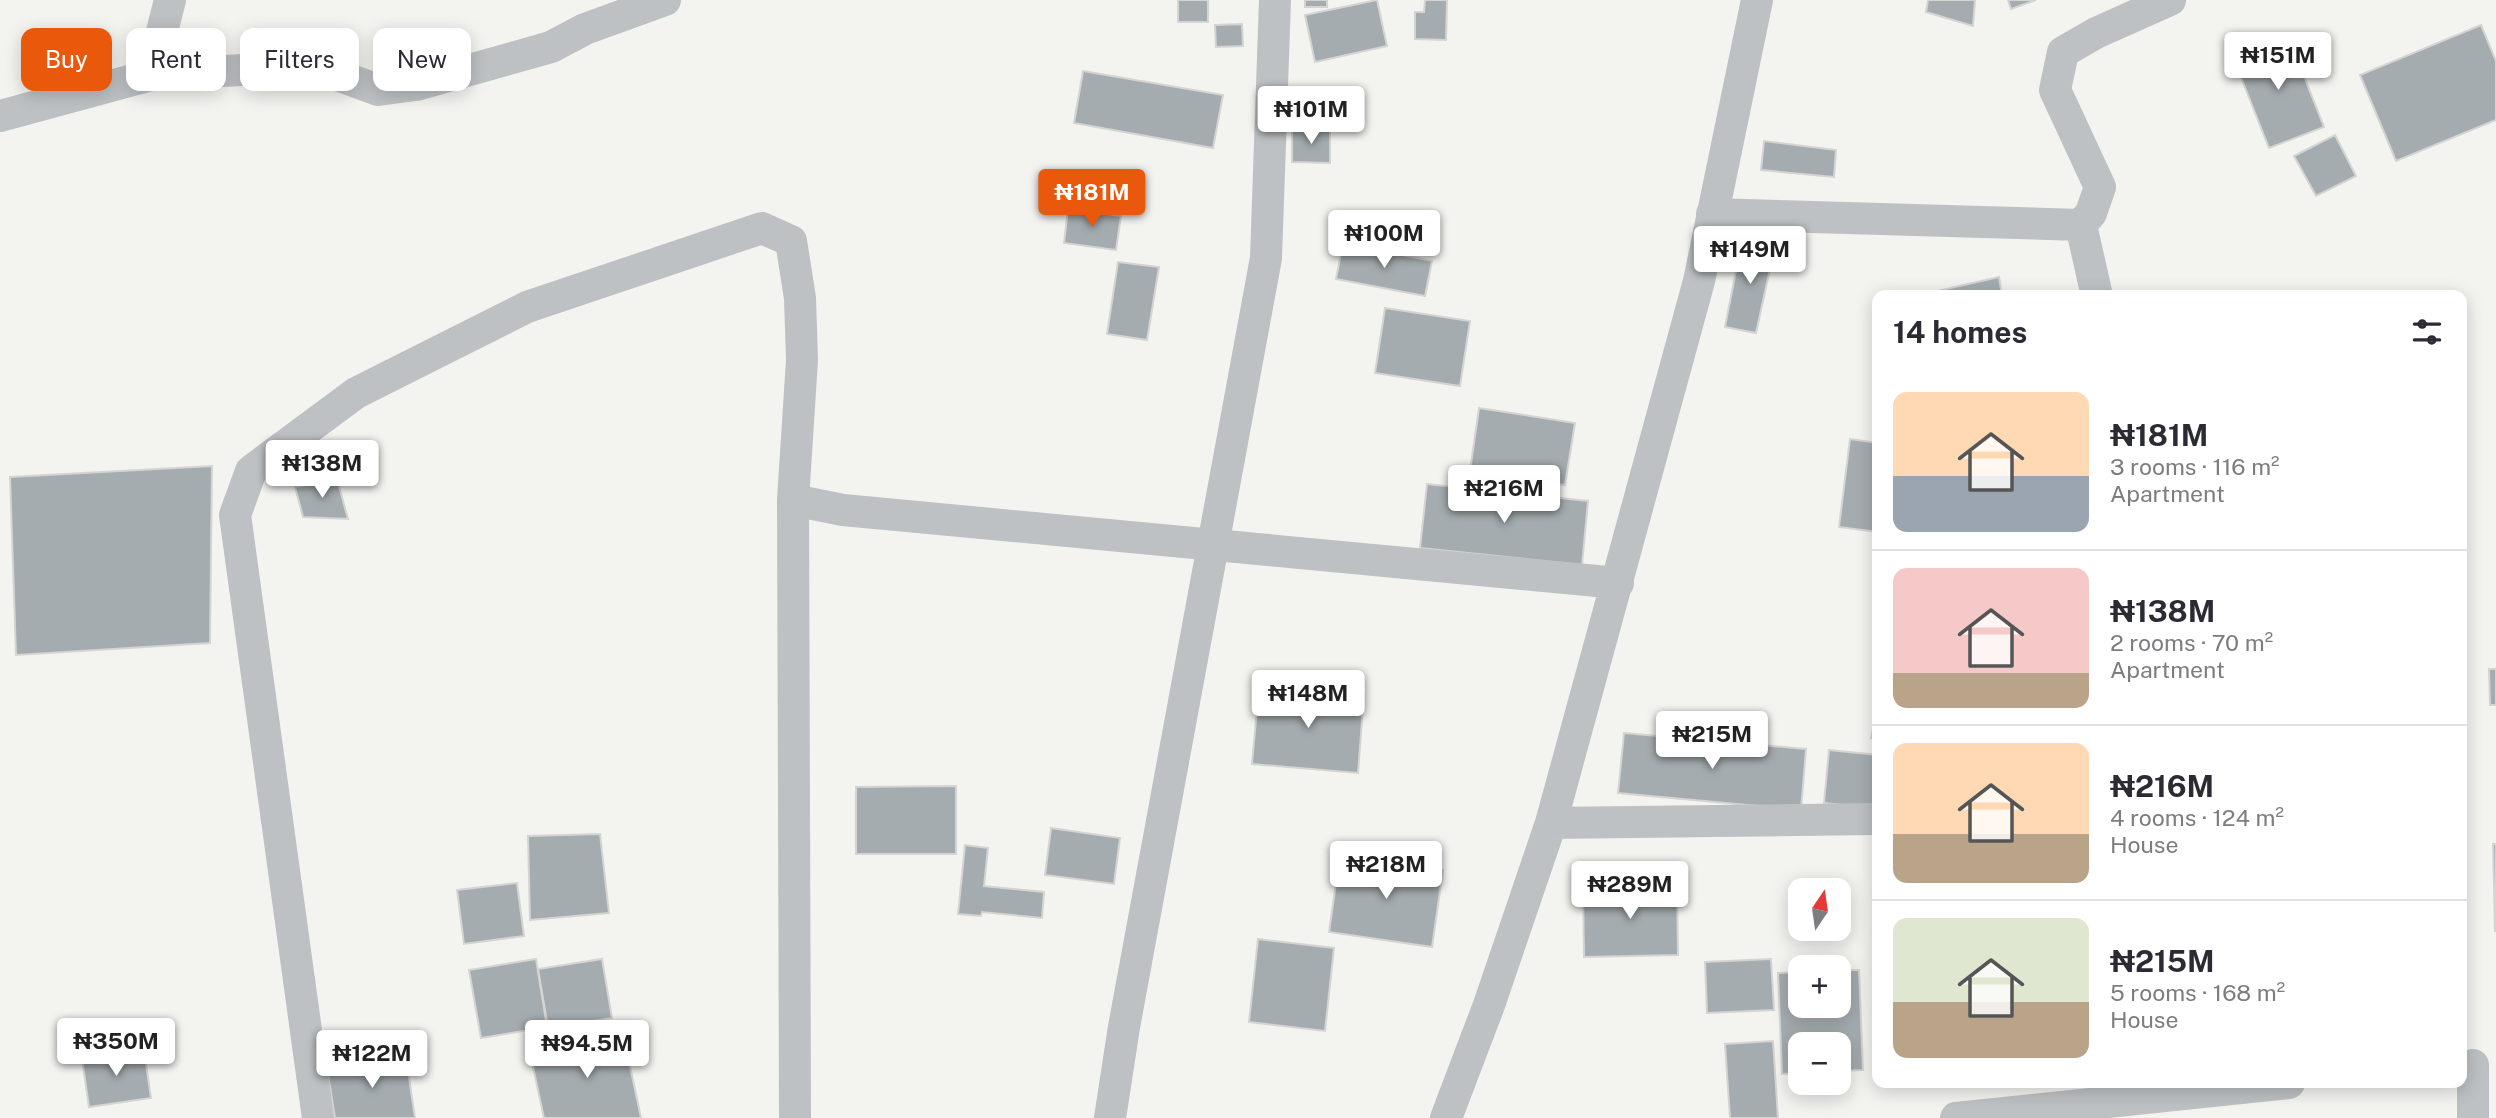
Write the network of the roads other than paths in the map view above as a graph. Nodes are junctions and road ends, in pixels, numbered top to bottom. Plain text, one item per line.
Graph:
1 (170, 0) edge
2 (665, 0) edge
3 (1275, 0) edge
4 (1757, 0) edge
5 (2170, 0) edge
6 (163, 28) edge
7 (226, 71) edge
8 (126, 82) edge
9 (0, 116) edge
10 (1712, 214) junction
11 (2081, 225) junction
12 (2095, 290) edge
13 (793, 500) junction
14 (1212, 545) junction
15 (1618, 583) junction
16 (1872, 819) edge
17 (1552, 823) junction
18 (2473, 1061) edge
19 (2261, 1088) edge
20 (2151, 1108) edge
21 (318, 1118) edge
22 (795, 1118) edge
23 (1110, 1118) edge
24 (1446, 1118) edge
25 (1956, 1118) edge
26 (2473, 1118) edge

1 - 6 street
2 - 7 street
3 - 14 street
4 - 10 street
5 - 11 street
8 - 9 street
10 - 11 street
10 - 15 street
11 - 12 street
13 - 14 street
13 - 21 street
13 - 22 street
14 - 15 street
14 - 23 street
15 - 17 street
16 - 17 street
17 - 24 street
18 - 26 street
19 - 20 street
20 - 25 street

